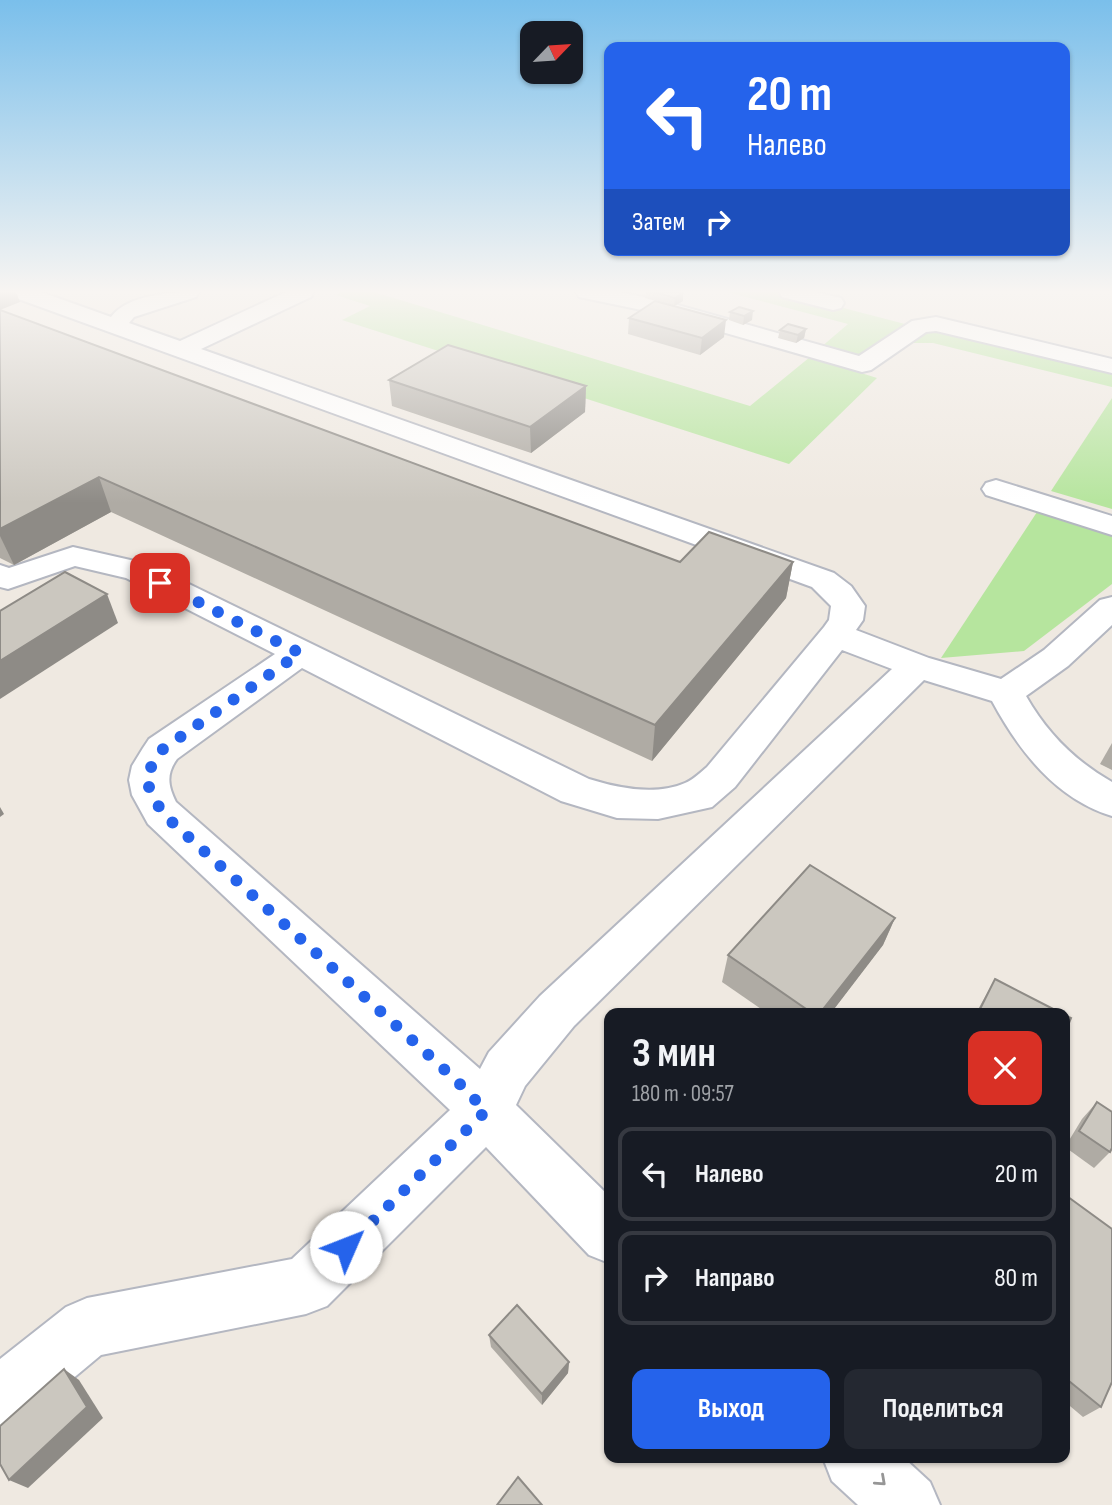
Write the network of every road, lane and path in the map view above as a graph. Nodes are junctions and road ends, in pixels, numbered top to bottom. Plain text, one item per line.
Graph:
1 (219, 362) edge
2 (996, 489) dead end
3 (1112, 526) edge
4 (3, 580) edge
5 (1112, 607) edge
6 (836, 635) junction
7 (300, 653) junction
8 (917, 666) junction
9 (1006, 693) junction
10 (1112, 801) edge
11 (486, 1111) junction
12 (594, 1221) edge
13 (0, 1399) edge
14 (861, 1463) edge
15 (907, 1505) edge

1 - 6 street
2 - 3 street
4 - 7 street
5 - 9 street
6 - 7 street
6 - 8 street
7 - 11 street
8 - 9 street
8 - 11 street
9 - 10 street
11 - 12 street
11 - 13 street
14 -> 15 street

